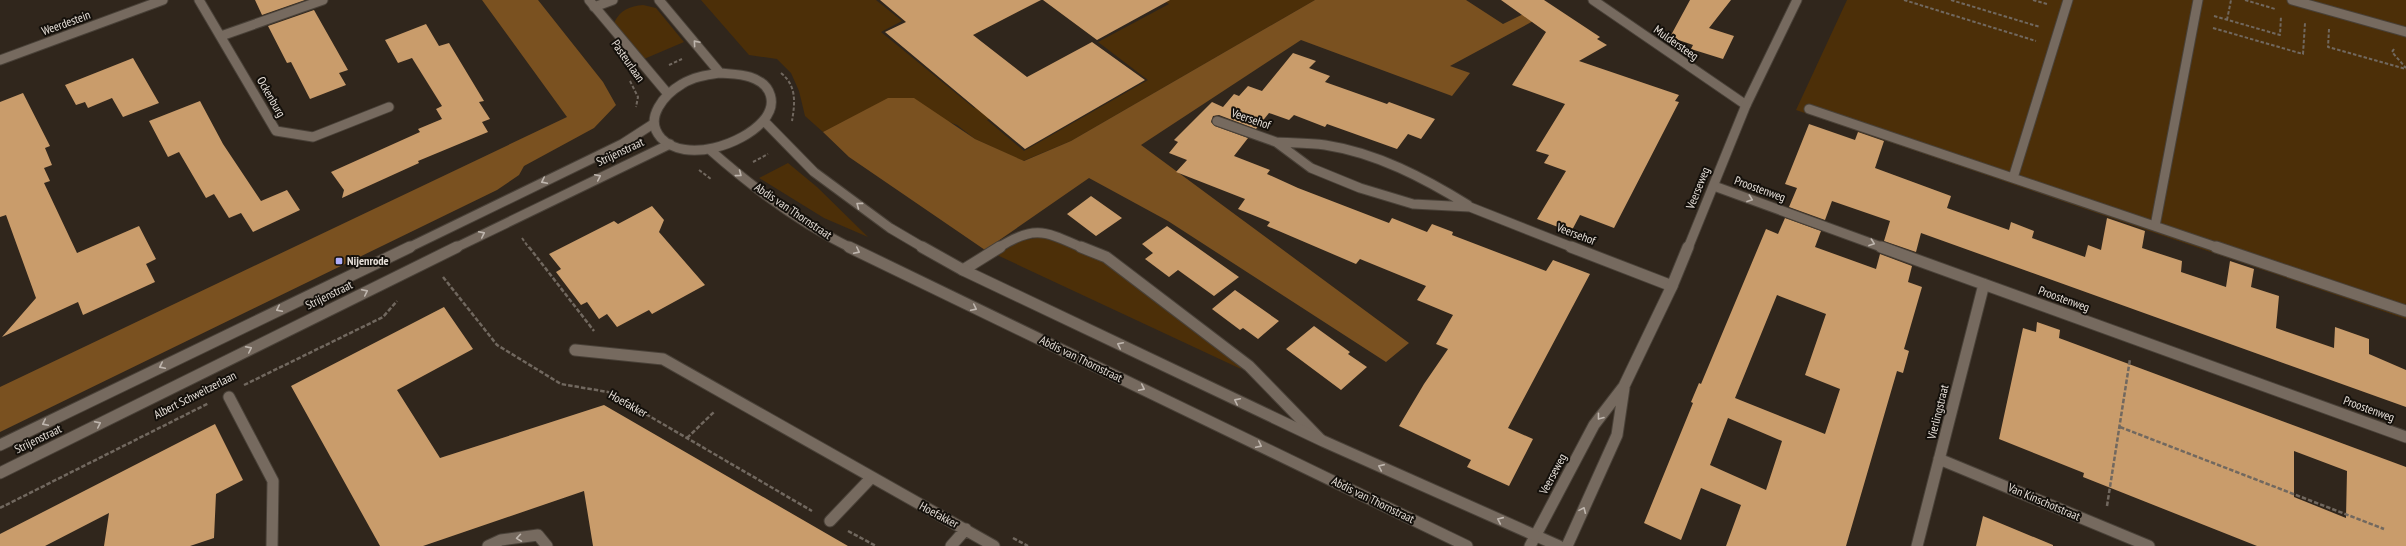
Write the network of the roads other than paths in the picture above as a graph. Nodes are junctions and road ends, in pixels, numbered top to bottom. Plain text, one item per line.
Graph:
1 (163, 0) edge
2 (199, 0) edge
3 (323, 0) edge
4 (613, 0) edge
5 (659, 0) edge
6 (1593, 0) edge
7 (1797, 0) edge
8 (2068, 0) edge
9 (2198, 0) edge
10 (2292, 0) edge
11 (2306, 3) edge
12 (591, 4) edge
13 (2406, 32) edge
14 (221, 36) junction
15 (0, 60) edge
16 (720, 73) junction
17 (668, 94) junction
18 (1746, 105) junction
19 (389, 107) dead end
20 (1809, 109) dead end
21 (1217, 121) dead end
22 (765, 122) junction
23 (653, 124) junction
24 (1276, 142) junction
25 (670, 144) junction
26 (709, 149) junction
27 (2014, 178) junction
28 (1714, 186) junction
29 (1470, 206) junction
30 (2155, 226) junction
31 (963, 270) junction
32 (1984, 284) junction
33 (1672, 286) junction
34 (2406, 311) edge
35 (575, 350) dead end
36 (1624, 386) junction
37 (229, 397) dead end
38 (2406, 437) edge
39 (1323, 442) junction
40 (0, 445) edge
41 (1939, 458) junction
42 (0, 473) edge
43 (870, 478) junction
44 (830, 521) road end
45 (966, 529) junction
46 (1533, 541) edge
47 (272, 546) edge
48 (488, 546) edge
49 (547, 546) edge
50 (951, 546) edge
51 (994, 546) edge
52 (1467, 546) edge
53 (1560, 546) edge
54 (1567, 546) edge
55 (1917, 546) edge
56 (2149, 546) edge

1 - 15 street, Weerdestein
2 - 14 street, Ockenburg
3 - 14 street
4 - 12 street, Pasteurlaan
16 -> 5 street
6 - 18 street, Muldersteeg
7 - 18 street, Veerseweg
8 - 27 street
9 - 30 street
10 - 11 street
11 - 13 street
12 - 17 street, Pasteurlaan
14 - 19 street, Ockenburg
16 - 17 street
16 - 22 street
17 - 23 street
18 - 28 street, Veerseweg
20 - 27 street
21 - 24 street, Veersehof
22 - 26 street
31 -> 22 street
23 - 25 street
23 -> 40 street, Strijenstraat
24 - 29 street, Veersehof
24 - 29 street, Veersehof
25 - 26 street
42 -> 25 street, Strijenstraat
26 -> 52 street, Abdis van Thornstraat
27 - 30 street
28 -> 32 street, Proostenweg
28 - 33 street, Veerseweg
29 - 33 street, Veersehof
30 - 34 street
39 -> 31 street
31 - 39 street
32 - 38 street, Proostenweg
32 - 41 street, Vierlingstraat
33 - 36 street, Veerseweg
35 - 43 street, Hoefakker
36 -> 46 street, Veerseweg
54 -> 36 street, Veerseweg
37 - 47 street, Albert Schweitzerlaan
46 -> 39 street
41 - 55 street, Vierlingstraat
41 - 56 street, Van Kinschotstraat
43 - 44 street
43 - 45 street, Hoefakker
45 - 50 street, Hoefakker
45 - 51 street, Hoefakker
46 - 53 street
49 -> 48 street

